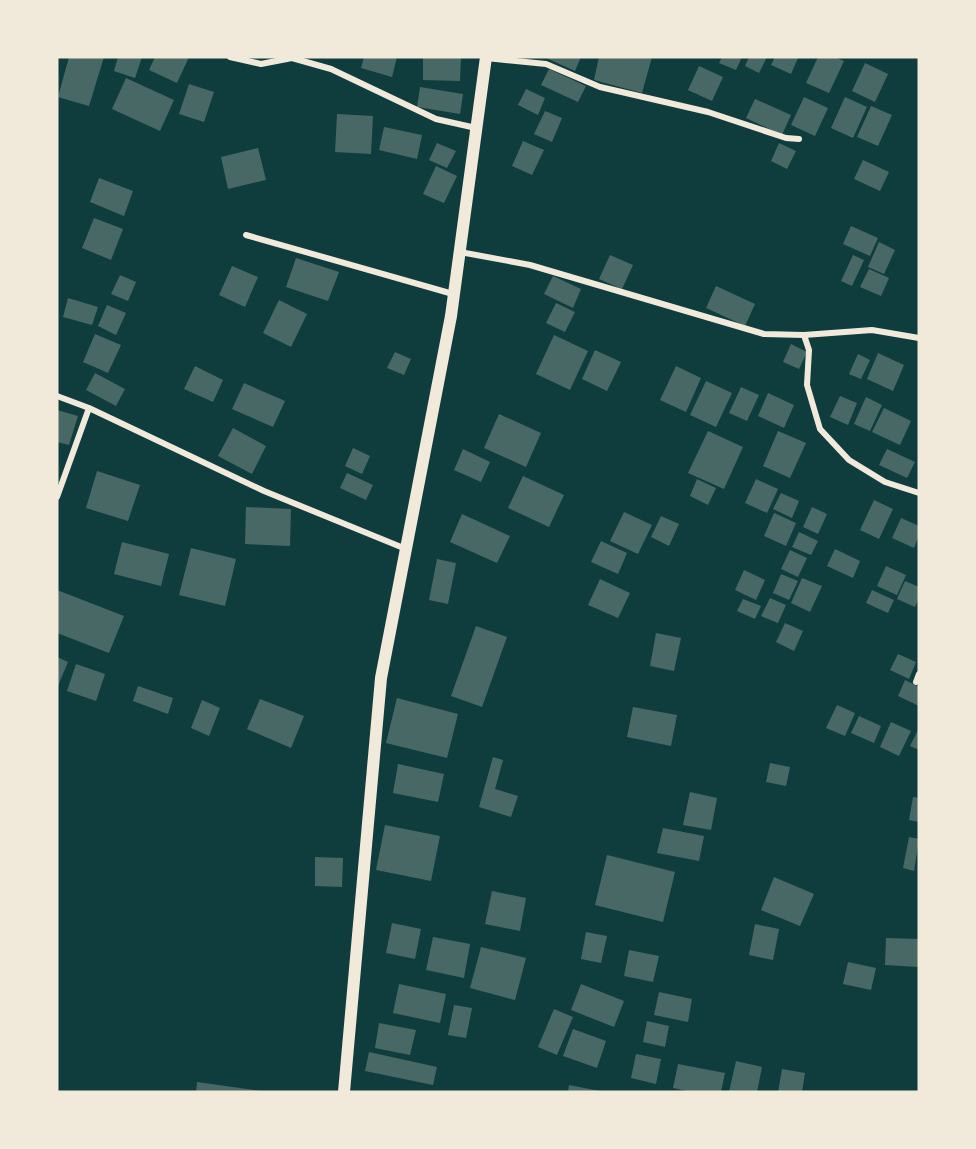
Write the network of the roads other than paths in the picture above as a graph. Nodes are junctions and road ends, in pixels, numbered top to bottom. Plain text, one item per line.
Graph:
1 (230, 57) edge
2 (485, 57) edge
3 (476, 128) junction
4 (799, 139) dead end
5 (246, 235) dead end
6 (459, 252) junction
7 (453, 294) junction
8 (804, 335) junction
9 (919, 338) edge
10 (57, 396) edge
11 (89, 408) junction
12 (919, 493) edge
13 (57, 497) edge
14 (406, 549) junction
15 (919, 674) edge
16 (916, 682) dead end
17 (344, 1092) edge

1 - 3 street
2 - 3 main road
2 - 4 street
3 - 6 main road
5 - 7 street
6 - 7 main road
6 - 8 street
7 - 14 main road
8 - 9 street
8 - 12 street
10 - 11 street
11 - 13 street
11 - 14 street
14 - 17 main road
15 - 16 street

